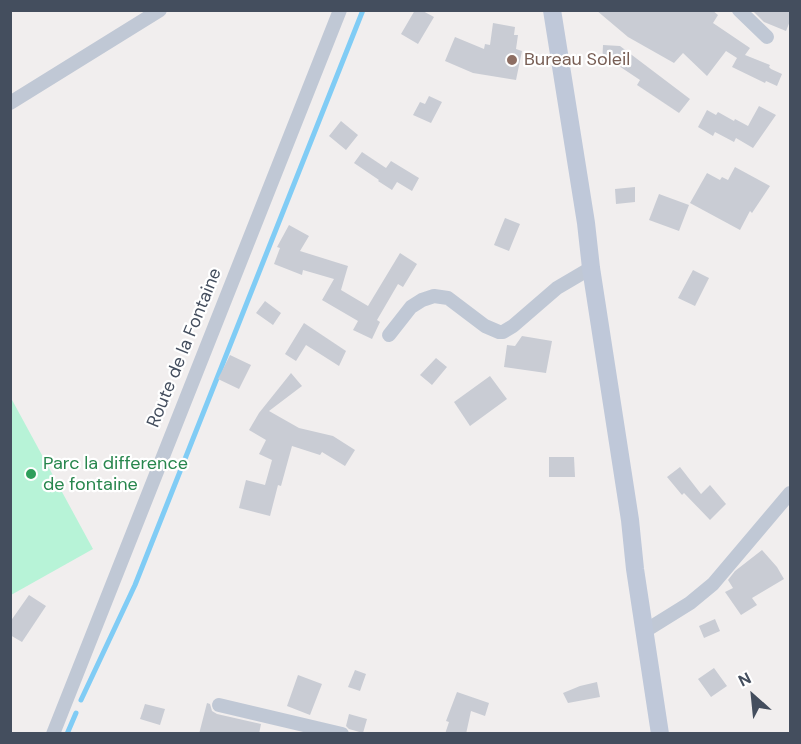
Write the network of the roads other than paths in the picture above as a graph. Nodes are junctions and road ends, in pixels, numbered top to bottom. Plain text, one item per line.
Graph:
1 (160, 10) edge
2 (340, 10) edge
3 (552, 10) edge
4 (739, 10) edge
5 (767, 37) dead end
6 (10, 103) edge
7 (591, 268) junction
8 (389, 335) dead end
9 (790, 494) edge
10 (645, 632) junction
11 (219, 705) dead end
12 (53, 734) edge
13 (342, 734) edge
14 (660, 734) edge

1 - 6 street
2 - 12 street, Route de la Fontaine
3 - 7 main road
4 - 5 street
7 - 8 street
7 - 10 main road
9 - 10 street
10 - 14 main road
11 - 13 street

